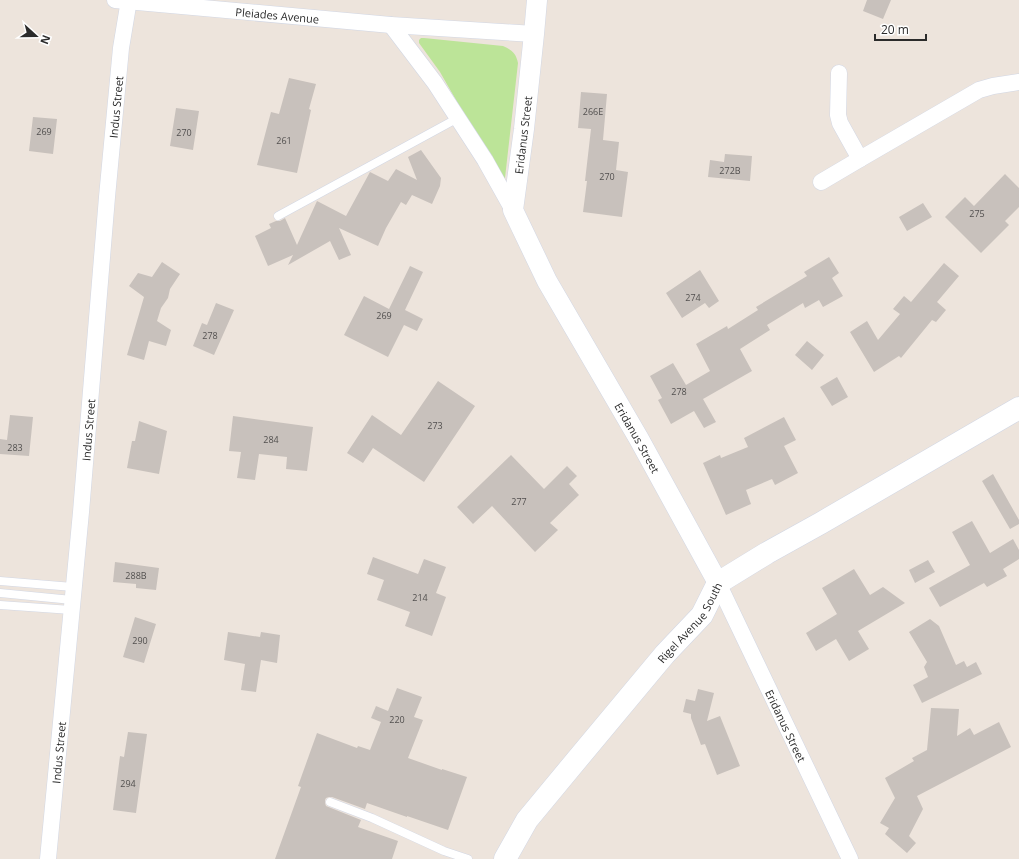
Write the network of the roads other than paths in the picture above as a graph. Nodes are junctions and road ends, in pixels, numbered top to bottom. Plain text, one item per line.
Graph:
1 (124, 0) edge
2 (537, 0) edge
3 (391, 25) junction
4 (534, 34) junction
5 (839, 73) dead end
6 (1019, 82) edge
7 (458, 118) junction
8 (860, 159) junction
9 (821, 182) dead end
10 (513, 210) junction
11 (278, 216) dead end
12 (1019, 408) edge
13 (0, 581) edge
14 (718, 583) junction
15 (0, 593) edge
16 (72, 599) junction
17 (0, 605) edge
18 (330, 802) dead end
19 (48, 859) edge
20 (468, 859) edge
21 (505, 859) edge
22 (850, 859) edge

1 - 3 street, Pleiades Avenue
1 - 16 street, Indus Street
2 - 4 street, Eridanus Street
3 - 4 street, Pleiades Avenue
3 - 7 street
4 - 10 street, Eridanus Street
5 - 8 street
6 - 8 street
7 - 10 street
7 - 11 lane
8 - 9 street
10 - 14 street, Eridanus Street
12 - 14 main road, Rigel Avenue South
13 - 16 lane
14 - 21 main road, Rigel Avenue South
14 - 22 street, Eridanus Street
15 - 16 lane
16 - 17 lane
16 - 19 street, Indus Street
18 - 20 lane

